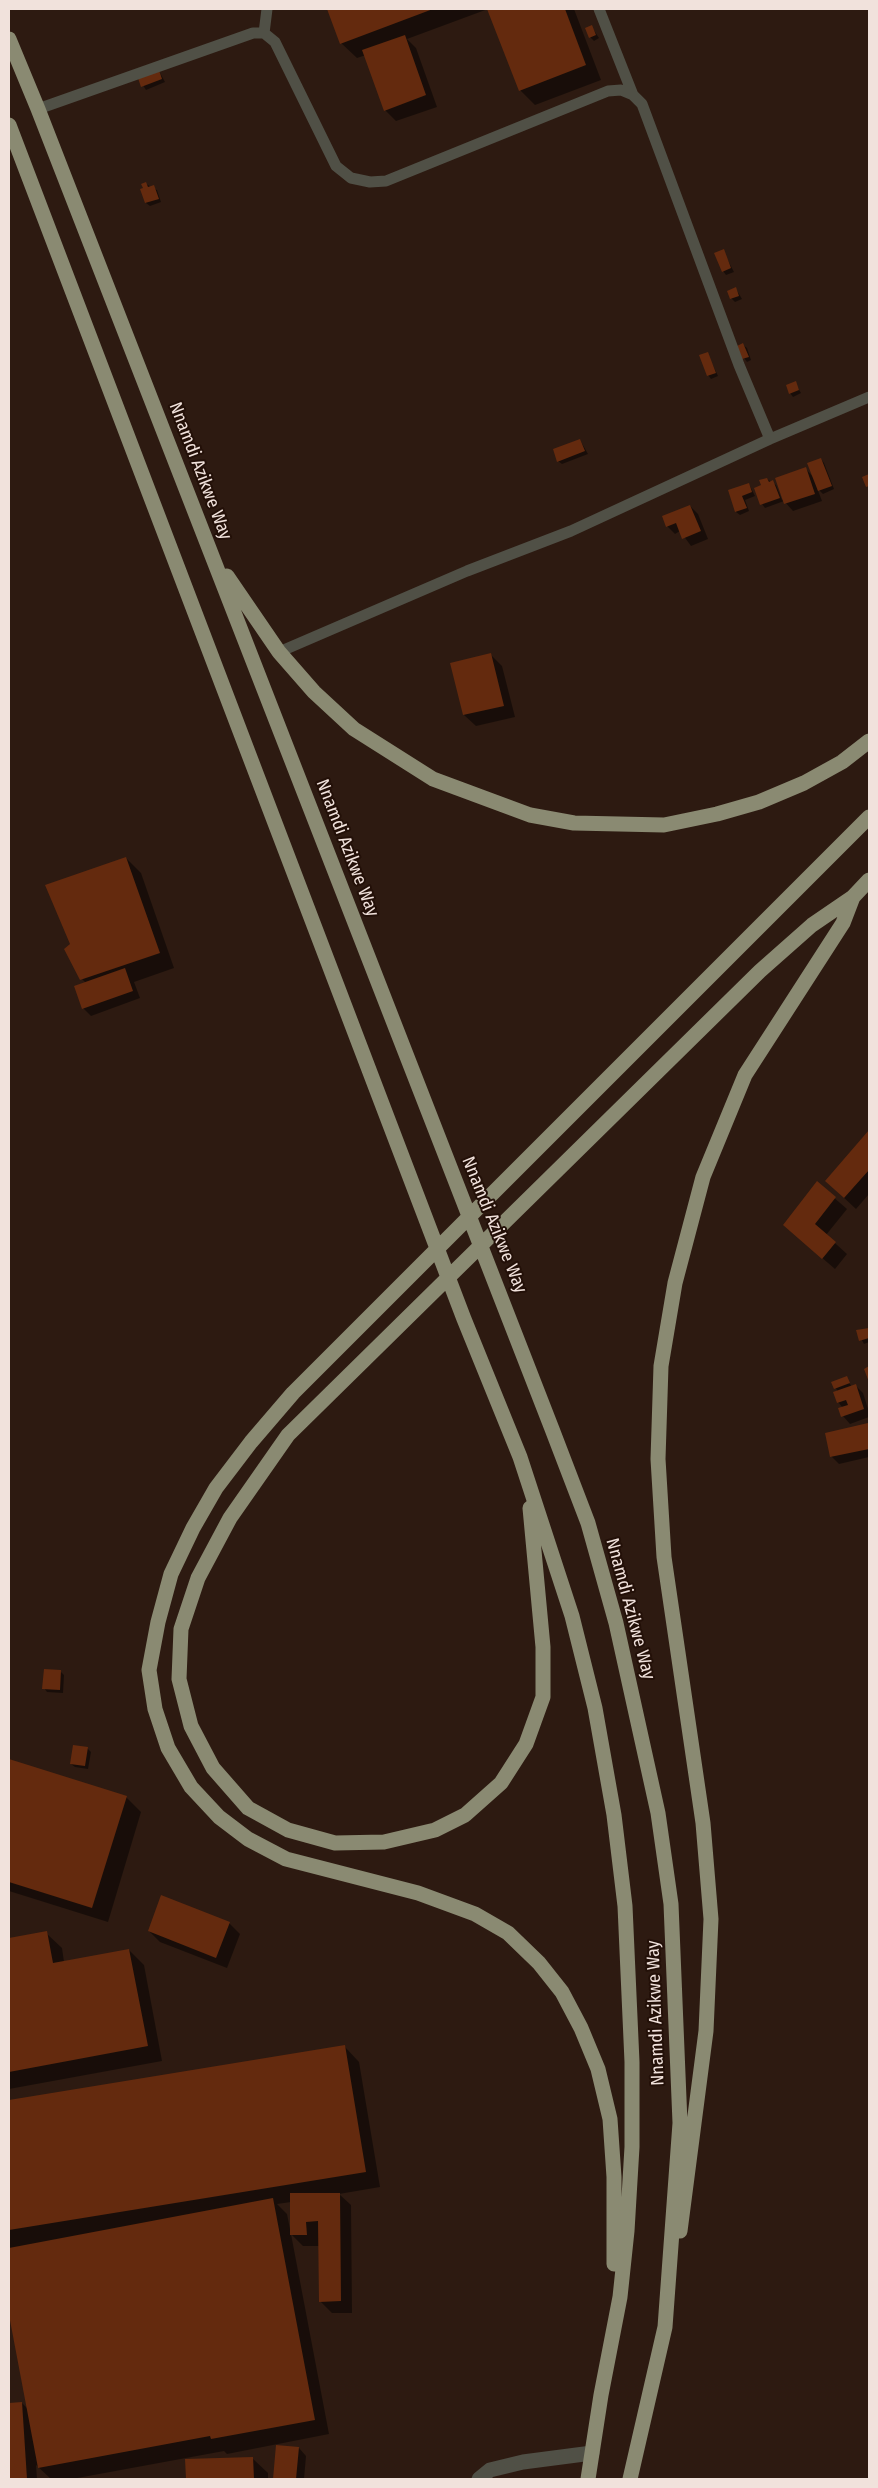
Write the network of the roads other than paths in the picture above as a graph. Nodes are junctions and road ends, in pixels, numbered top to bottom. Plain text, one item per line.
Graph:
1 (267, 9) edge
2 (599, 9) edge
3 (264, 33) junction
4 (9, 39) edge
5 (632, 95) junction
6 (38, 109) junction
7 (9, 125) edge
8 (869, 397) edge
9 (770, 439) junction
10 (211, 553) junction
11 (279, 652) junction
12 (869, 741) edge
13 (869, 817) edge
14 (869, 880) edge
15 (853, 897) junction
16 (520, 1457) junction
17 (665, 2327) junction
18 (601, 2395) junction
19 (592, 2453) junction
20 (479, 2479) edge
21 (588, 2479) edge
22 (630, 2479) edge

1 - 3 lane
2 - 5 lane
3 - 5 lane
3 - 6 lane
4 - 6 highway, Nnamdi Azikwe Way
5 - 9 lane
6 - 10 highway, Nnamdi Azikwe Way
7 - 16 highway, Nnamdi Azikwe Way
8 - 9 lane
9 - 11 lane
10 - 11 highway
10 - 17 highway, Nnamdi Azikwe Way
11 - 12 highway
13 - 18 highway
14 - 15 highway
15 - 16 highway
15 - 17 highway
16 - 18 highway, Nnamdi Azikwe Way
17 - 22 highway, Nnamdi Azikwe Way
18 - 19 highway, Nnamdi Azikwe Way
19 - 20 street
19 - 21 highway, Nnamdi Azikwe Way

